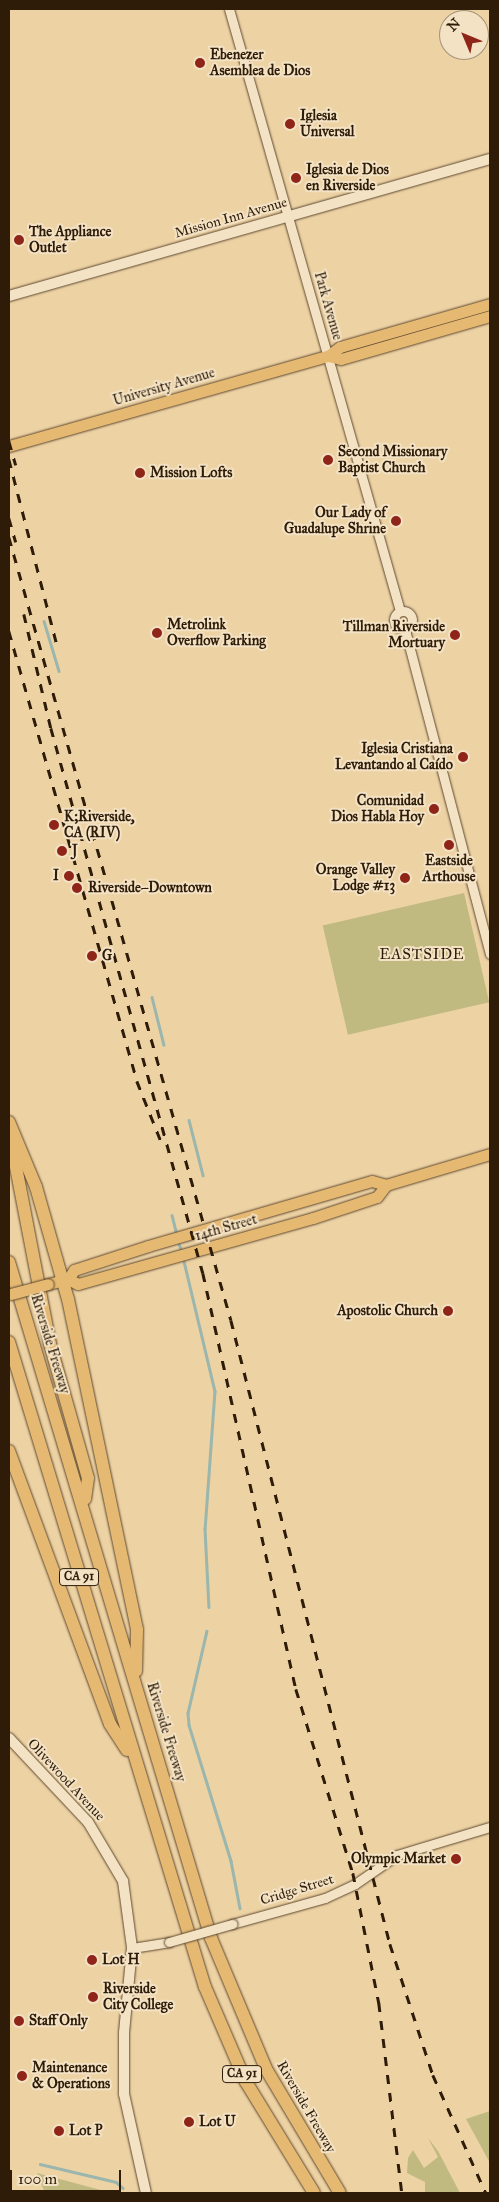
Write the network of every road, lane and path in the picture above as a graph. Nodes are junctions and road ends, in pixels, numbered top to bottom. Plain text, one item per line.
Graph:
1 (229, 9) edge
2 (490, 159) edge
3 (288, 217) junction
4 (9, 296) edge
5 (490, 304) edge
6 (490, 316) edge
7 (328, 356) junction
8 (9, 446) edge
9 (400, 611) junction
10 (405, 630) junction
11 (490, 954) edge
12 (9, 1122) edge
13 (490, 1154) edge
14 (386, 1184) junction
15 (9, 1262) edge
16 (66, 1280) junction
17 (9, 1294) edge
18 (9, 1342) edge
19 (9, 1451) edge
20 (9, 1470) edge
21 (28, 1499) junction
22 (84, 1504) junction
23 (136, 1686) junction
24 (9, 1738) edge
25 (134, 1760) junction
26 (490, 1827) edge
27 (132, 1948) junction
28 (146, 2193) edge
29 (314, 2193) edge
30 (340, 2193) edge

1 - 3 street, Park Avenue
2 - 3 main road, Mission Inn Avenue
3 - 4 main road, Mission Inn Avenue
3 - 7 street, Park Avenue
5 - 7 main road, University Avenue
6 - 7 main road, University Avenue
7 - 8 main road, University Avenue
7 - 9 street, Park Avenue
9 - 10 street
9 - 10 street
10 - 11 street
12 - 16 highway
12 - 22 highway
13 - 14 main road, 14th Street
14 - 16 main road, 14th Street
14 - 16 main road, 14th Street
15 - 22 highway, Riverside Freeway / CA 91
16 - 17 main road, 14th Street, bridge
16 - 23 highway
18 - 25 highway, CA 91
19 - 21 highway
20 - 21 highway
21 - 25 highway
22 - 23 highway, Riverside Freeway / CA 91
23 - 30 highway, Riverside Freeway / CA 91
24 - 27 main road, Olivewood Avenue
25 - 29 highway, CA 91
26 - 27 street, Cridge Street, bridge
27 - 28 main road, Olivewood Avenue

